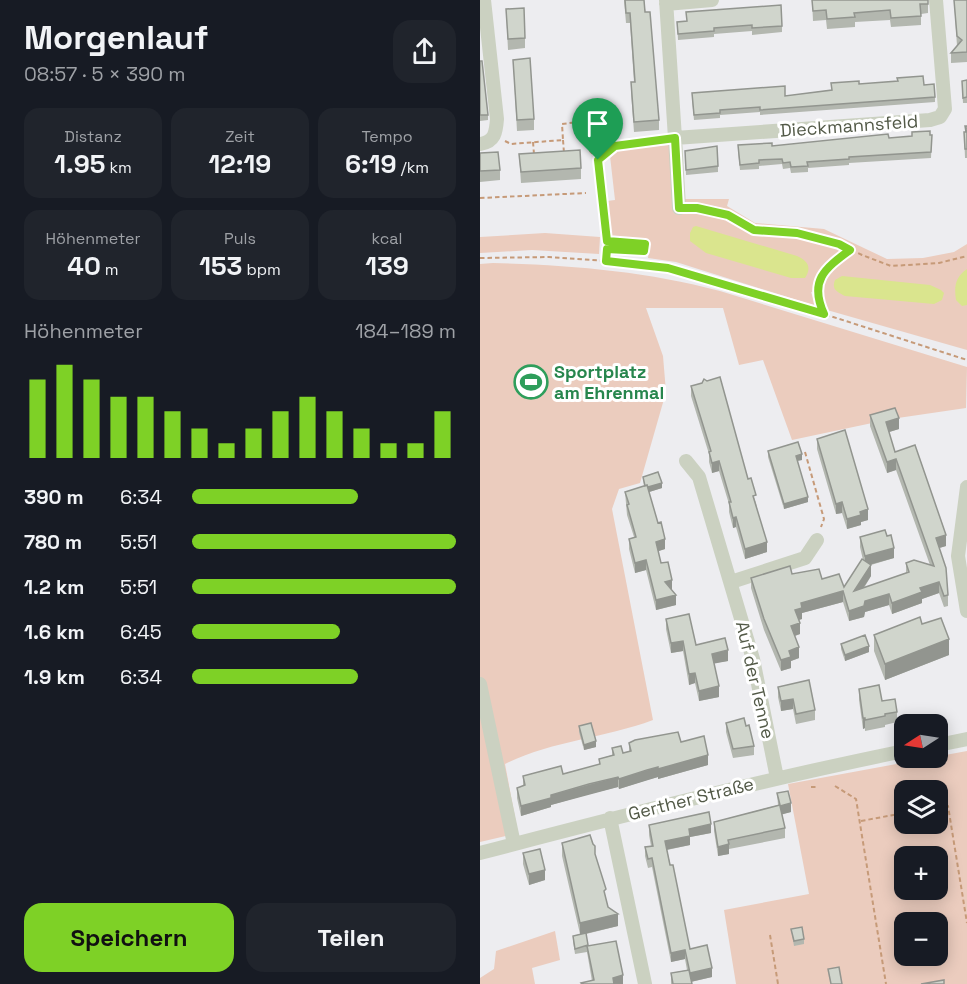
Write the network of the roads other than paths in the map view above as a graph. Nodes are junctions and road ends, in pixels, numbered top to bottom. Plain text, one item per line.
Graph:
1 (484, 0) edge
2 (712, 0) edge
3 (936, 0) edge
4 (666, 2) edge
5 (485, 53) edge
6 (675, 138) junction
7 (480, 144) edge
8 (679, 208) road end
9 (686, 461) dead end
10 (967, 487) edge
11 (817, 540) road end
12 (731, 582) junction
13 (967, 611) edge
14 (480, 684) edge
15 (967, 739) edge
16 (948, 743) edge
17 (894, 753) edge
18 (777, 778) junction
19 (610, 818) junction
20 (514, 844) junction
21 (480, 853) edge
22 (645, 984) edge

1 - 5 street
2 - 4 street
3 - 6 street, Dieckmannsfeld
4 - 6 street
5 - 7 street
6 - 8 street
9 - 12 street, Auf der Tenne
10 - 13 street
11 - 12 street
12 - 18 street, Auf der Tenne
14 - 20 street
15 - 16 street
17 - 18 street, Gerther Straße
18 - 19 street, Gerther Straße
19 - 20 street, Gerther Straße
19 - 22 street
20 - 21 street, Gerther Straße

